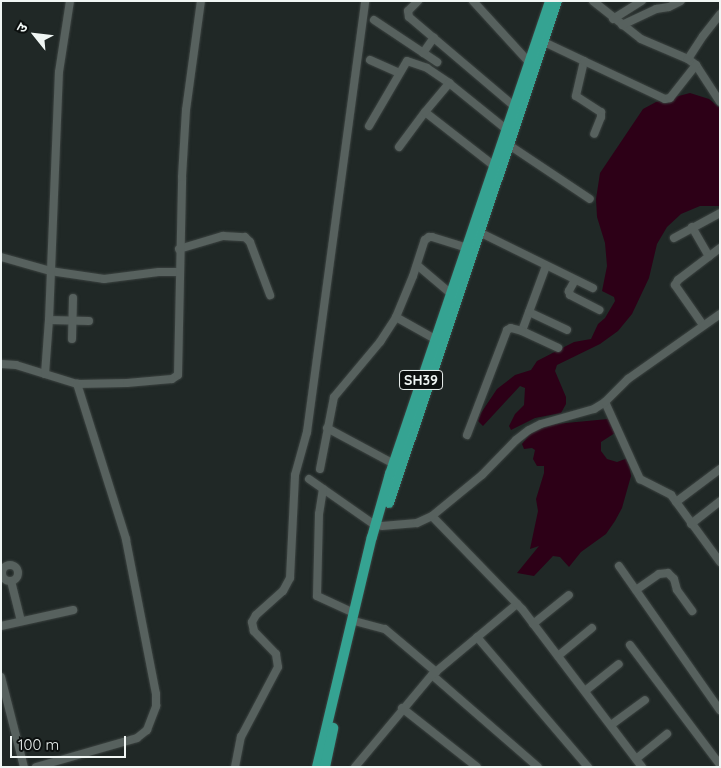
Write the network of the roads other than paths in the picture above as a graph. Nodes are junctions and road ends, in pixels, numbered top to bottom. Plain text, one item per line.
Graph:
1 (70, 1) edge
2 (201, 1) edge
3 (364, 1) edge
4 (418, 1) edge
5 (473, 1) edge
6 (550, 1) edge
7 (557, 1) edge
8 (642, 1) edge
9 (681, 1) edge
10 (597, 2) edge
11 (720, 14) edge
12 (613, 19) junction
13 (374, 20) dead end
14 (622, 25) junction
15 (434, 37) junction
16 (544, 42) junction
17 (446, 48) junction
18 (423, 53) junction
19 (688, 59) junction
20 (370, 60) dead end
21 (528, 61) junction
22 (584, 61) junction
23 (436, 62) junction
24 (696, 65) junction
25 (430, 70) junction
26 (399, 74) junction
27 (449, 83) junction
28 (720, 102) edge
29 (514, 106) junction
30 (426, 112) junction
31 (369, 126) dead end
32 (506, 129) junction
33 (594, 134) dead end
34 (509, 144) junction
35 (399, 147) dead end
36 (494, 165) junction
37 (590, 199) dead end
38 (720, 212) edge
39 (692, 227) junction
40 (479, 232) junction
41 (674, 238) dead end
42 (720, 248) edge
43 (179, 249) junction
44 (469, 249) junction
45 (709, 256) junction
46 (1, 257) edge
47 (417, 266) junction
48 (546, 266) junction
49 (50, 271) junction
50 (180, 272) junction
51 (575, 280) junction
52 (593, 288) dead end
53 (450, 293) junction
54 (270, 295) dead end
55 (73, 298) dead end
56 (599, 310) dead end
57 (529, 312) junction
58 (720, 314) edge
59 (396, 316) junction
60 (49, 320) junction
61 (73, 321) junction
62 (89, 321) dead end
63 (703, 325) junction
64 (567, 330) dead end
65 (522, 331) junction
66 (72, 339) dead end
67 (435, 339) junction
68 (558, 348) dead end
69 (1, 364) edge
70 (45, 374) junction
71 (77, 384) junction
72 (605, 402) junction
73 (327, 428) junction
74 (467, 435) dead end
75 (394, 464) junction
76 (320, 469) dead end
77 (720, 469) edge
78 (309, 480) dead end
79 (323, 489) junction
80 (720, 501) edge
81 (676, 502) junction
82 (432, 516) junction
83 (691, 524) junction
84 (379, 526) junction
85 (718, 558) edge
86 (619, 566) dead end
87 (11, 581) dead end
88 (636, 590) junction
89 (568, 595) dead end
90 (517, 604) junction
91 (73, 610) dead end
92 (692, 611) dead end
93 (356, 617) junction
94 (21, 621) junction
95 (533, 624) junction
96 (1, 626) edge
97 (592, 628) dead end
98 (477, 638) junction
99 (630, 645) dead end
100 (558, 656) junction
101 (618, 664) dead end
102 (434, 673) junction
103 (1, 677) edge
104 (585, 691) junction
105 (645, 700) dead end
106 (402, 708) junction
107 (720, 710) edge
108 (611, 725) junction
109 (667, 734) dead end
110 (636, 759) junction
111 (720, 765) edge
112 (24, 767) edge
113 (36, 767) edge
114 (235, 767) edge
115 (318, 767) edge
116 (325, 767) edge
117 (355, 767) edge
118 (477, 767) edge
119 (538, 767) edge
120 (588, 767) edge
121 (642, 767) edge

1 - 49 street
2 - 43 street
3 - 114 street
4 - 15 street
5 - 21 street
6 - 21 main road, SH39
7 - 16 main road, SH39
8 - 12 street
9 - 14 street
10 - 12 street
11 - 19 street
12 - 14 street
13 - 18 street
14 - 19 street
15 - 17 street
15 - 18 street
16 - 22 street
16 - 34 main road, SH39
17 - 23 street
17 - 29 street
18 - 23 street
19 - 24 street
20 - 26 street
21 - 29 main road, SH39
22 - 24 street
22 - 33 street
23 - 25 street
24 - 28 street
25 - 26 street
25 - 27 street
26 - 31 street
27 - 30 street
27 - 32 street
29 - 32 main road, SH39
30 - 35 street
30 - 36 street
32 - 36 main road, SH39
34 - 37 street
34 - 40 main road, SH39
36 - 44 main road, SH39
38 - 39 street
39 - 41 street
39 - 45 street
40 - 44 main road, SH39
40 - 48 street
42 - 45 street
43 - 50 street
43 - 54 street
44 - 47 street
44 - 53 main road, SH39
44 - 84 main road, SH39
45 - 63 street
46 - 49 street
47 - 53 street
47 - 59 street
48 - 51 street
48 - 57 street
49 - 50 street
49 - 60 street
50 - 71 street
51 - 52 street
51 - 56 street
53 - 67 main road, SH39
55 - 61 street
57 - 64 street
57 - 65 street
58 - 63 street
59 - 67 street
59 - 73 street
60 - 61 street
60 - 70 street
61 - 62 street
61 - 66 street
63 - 72 street
65 - 68 street
65 - 74 street
67 - 75 main road, SH39
69 - 70 street
70 - 71 street
71 - 113 street
72 - 81 street
72 - 82 street
73 - 75 street
73 - 76 street
75 - 84 main road, SH39
77 - 81 street
78 - 79 street
79 - 84 street
79 - 93 street
80 - 83 street
81 - 83 street
82 - 84 street
82 - 90 street
83 - 85 street
84 - 93 main road, SH39
86 - 88 street
87 - 94 street
88 - 92 street
88 - 107 street
89 - 95 street
90 - 95 street
90 - 98 street
91 - 94 street
93 - 102 street
93 - 115 main road, SH39
93 - 116 main road, SH39
94 - 96 street
95 - 100 street
97 - 100 street
98 - 102 street
98 - 120 street
99 - 111 street
100 - 104 street
101 - 104 street
102 - 106 street
102 - 119 street
103 - 112 street
104 - 108 street
105 - 108 street
106 - 117 street
106 - 118 street
108 - 110 street
109 - 110 street
110 - 121 street

